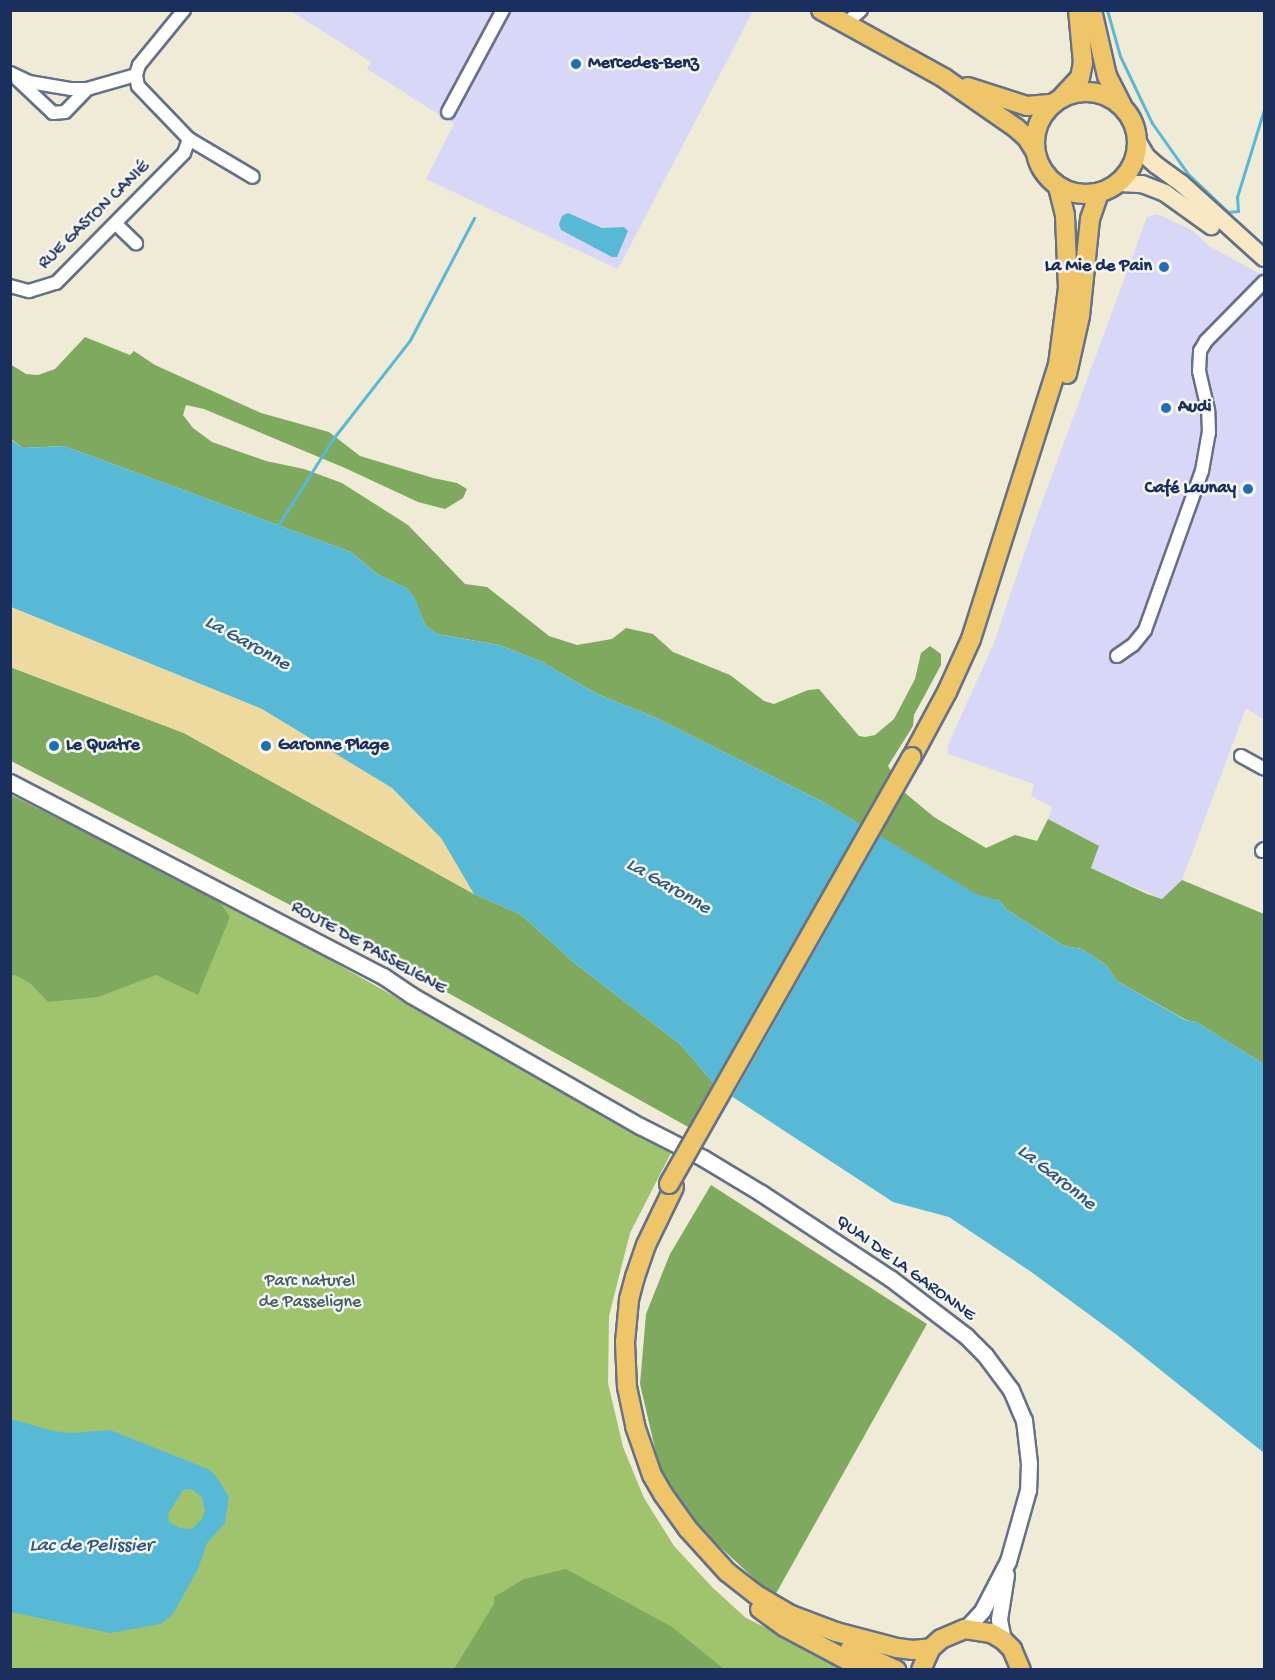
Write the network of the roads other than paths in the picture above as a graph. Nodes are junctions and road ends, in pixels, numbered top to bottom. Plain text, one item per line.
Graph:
1 (184, 10) edge
2 (503, 10) edge
3 (821, 10) edge
4 (861, 10) edge
5 (1078, 10) edge
6 (1092, 10) edge
7 (845, 24) junction
8 (13, 75) edge
9 (136, 75) junction
10 (944, 78) junction
11 (87, 89) junction
12 (1057, 101) junction
13 (1123, 107) junction
14 (448, 112) dead end
15 (189, 139) junction
16 (1138, 142) junction
17 (1035, 151) junction
18 (254, 177) dead end
19 (1120, 183) junction
20 (1058, 186) junction
21 (1099, 194) junction
22 (116, 224) junction
23 (136, 243) dead end
24 (1264, 259) edge
25 (1264, 282) edge
26 (10, 286) edge
27 (1117, 656) dead end
28 (1241, 756) dead end
29 (915, 758) junction
30 (1264, 769) edge
31 (10, 782) edge
32 (703, 1158) joint
33 (671, 1186) junction
34 (1008, 1562) junction
35 (746, 1598) junction
36 (965, 1629) junction
37 (1003, 1640) junction
38 (931, 1648) junction
39 (866, 1670) edge
40 (896, 1670) edge
41 (921, 1670) edge
42 (1021, 1670) edge

1 - 9 street
2 - 14 street
3 - 7 main road
4 - 7 street
5 - 12 main road
6 - 13 main road
7 - 10 main road
8 - 11 street
8 - 11 street
9 - 11 street
9 - 15 street
10 - 12 main road
10 - 17 main road
12 - 13 main road
12 - 17 main road
13 - 16 main road
15 - 18 street
15 - 22 street, RUE GASTON CANIÉ
16 - 19 main road
16 - 24 main road
17 - 20 main road
19 - 21 main road
19 - 24 main road
20 - 21 main road
20 - 29 main road
21 - 29 main road
22 - 23 street
22 - 26 street, RUE GASTON CANIÉ
25 - 27 street
28 - 30 street
29 - 33 main road, bridge
31 - 32 street, ROUTE DE PASSELIGNE
32 - 34 street, QUAI DE LA GARONNE
33 - 35 main road
33 - 38 main road
34 - 36 street, QUAI DE LA GARONNE
34 - 37 street, QUAI DE LA GARONNE
35 - 39 main road
35 - 40 main road
36 - 37 main road
36 - 38 main road
37 - 42 main road
38 - 41 main road

